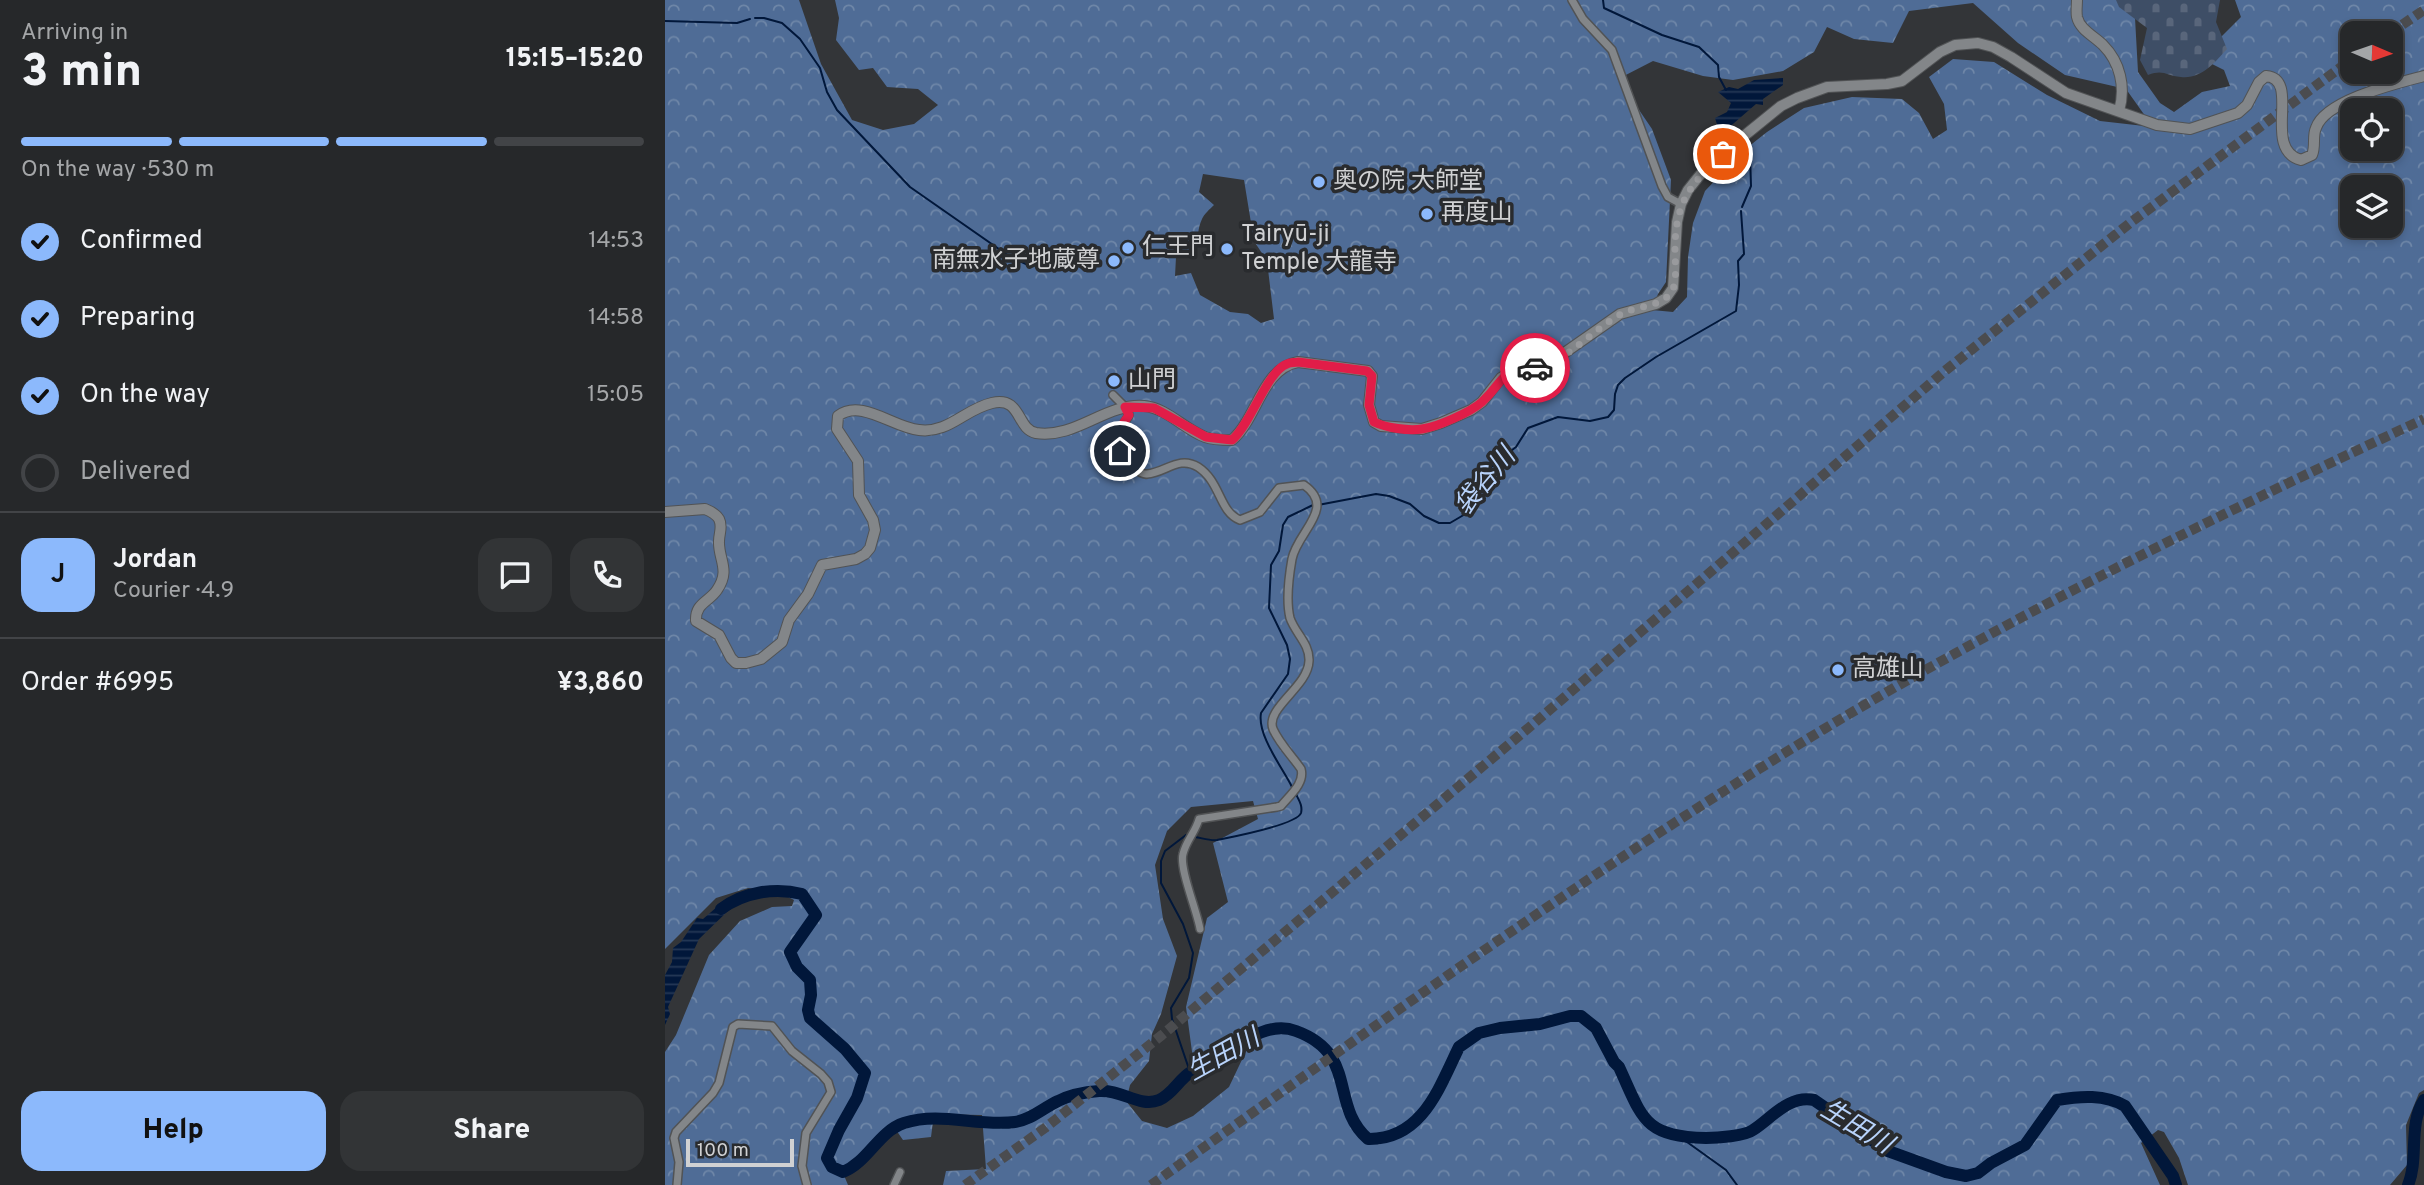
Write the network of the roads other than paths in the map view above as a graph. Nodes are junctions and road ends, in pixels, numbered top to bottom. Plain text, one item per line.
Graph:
1 (1571, 0) edge
2 (2077, 0) edge
3 (2424, 76) edge
4 (2119, 111) junction
5 (1681, 204) junction
6 (1113, 395) dead end
7 (1125, 407) junction
8 (665, 512) edge
9 (1200, 929) dead end
10 (900, 1172) dead end
11 (677, 1185) edge
12 (807, 1185) edge
13 (894, 1185) edge

1 - 5 street
2 - 4 street
3 - 4 street
4 - 5 street
5 - 7 street
6 - 7 street
7 - 8 street
7 - 9 street
10 - 13 street
11 - 12 street

